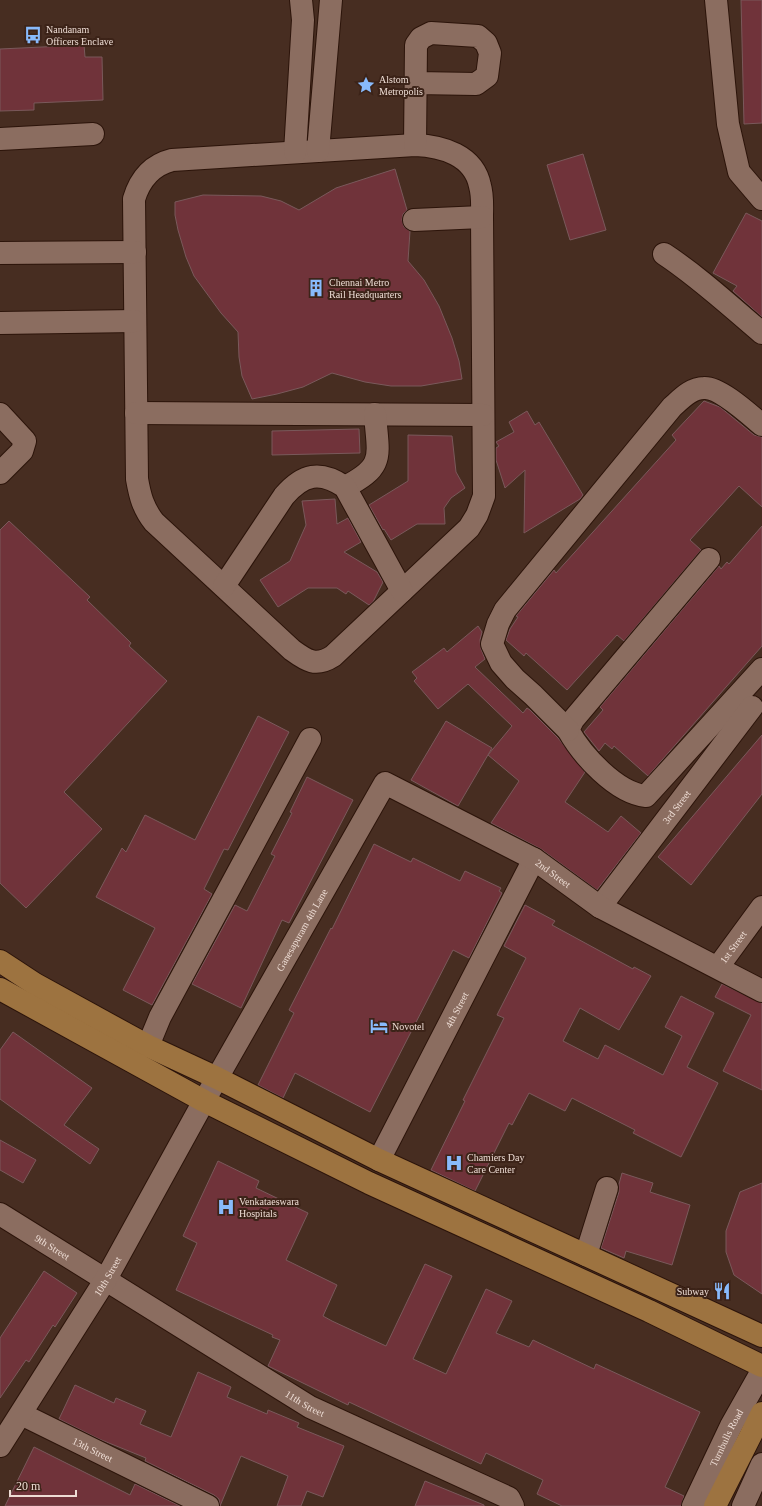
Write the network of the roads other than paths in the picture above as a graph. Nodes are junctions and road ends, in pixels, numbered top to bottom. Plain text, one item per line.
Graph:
1 (301, 0) edge
2 (331, 0) edge
3 (716, 0) edge
4 (416, 83) dead end
5 (93, 134) dead end
6 (0, 139) edge
7 (415, 145) junction
8 (318, 151) junction
9 (295, 152) junction
10 (762, 199) edge
11 (482, 217) junction
12 (414, 220) dead end
13 (135, 252) junction
14 (0, 253) edge
15 (664, 254) dead end
16 (135, 321) junction
17 (0, 323) edge
18 (762, 333) edge
19 (136, 413) junction
20 (0, 414) edge
21 (375, 414) junction
22 (483, 415) junction
23 (762, 425) edge
24 (0, 473) edge
25 (345, 487) junction
26 (709, 559) dead end
27 (224, 586) junction
28 (402, 591) junction
29 (762, 668) edge
30 (752, 707) dead end
31 (568, 730) junction
32 (310, 739) dead end
33 (385, 783) joint
34 (534, 859) junction
35 (600, 907) junction
36 (762, 907) edge
37 (0, 960) edge
38 (718, 967) junction
39 (0, 989) edge
40 (762, 991) edge
41 (148, 1046) junction
42 (217, 1078) junction
43 (204, 1101) junction
44 (379, 1160) junction
45 (607, 1188) dead end
46 (0, 1214) edge
47 (586, 1255) junction
48 (106, 1279) junction
49 (762, 1336) edge
50 (761, 1374) edge
51 (762, 1413) edge
52 (21, 1414) junction
53 (0, 1446) edge
54 (762, 1464) edge
55 (208, 1506) edge
56 (514, 1506) edge
57 (693, 1506) edge
58 (715, 1506) edge
59 (743, 1506) edge

1 - 9 street
2 - 8 street
3 - 10 street
4 - 7 street
5 - 6 street
7 - 8 street
7 - 11 street
8 - 9 street
9 - 13 street
11 - 12 street
11 - 22 street
13 - 14 street
13 - 16 street
15 - 18 street
16 - 17 street
16 - 19 street
19 - 21 street
19 - 27 street
20 - 24 street
21 - 22 street
21 - 25 street
22 - 28 street
23 - 31 street
25 - 27 street
25 - 28 street
26 - 31 street
27 - 28 street
29 - 31 street
30 - 35 street, 3rd Street
32 - 41 street
33 - 34 street, 2nd Street
33 - 42 street, Ganesapuram 4th Lane
34 - 35 street, 2nd Street
34 - 44 street, 4th Street
35 - 38 street, 2nd Street
36 - 38 street, 1st Street
37 - 41 main road
38 - 40 street, 2nd Street
39 - 43 main road
41 - 42 main road
42 - 43 street, Ganesapuram 4th Lane
42 - 44 main road
43 - 48 street, 10th Street
43 - 50 main road
44 - 47 main road
45 - 47 street
46 - 48 street, 9th Street
47 - 49 main road
48 - 52 street, 10th Street
48 - 56 street, 11th Street
50 - 57 street, Turnbulls Road
51 - 58 main road
52 - 53 street, 10th Street
52 - 55 street, 13th Street
54 - 59 street

